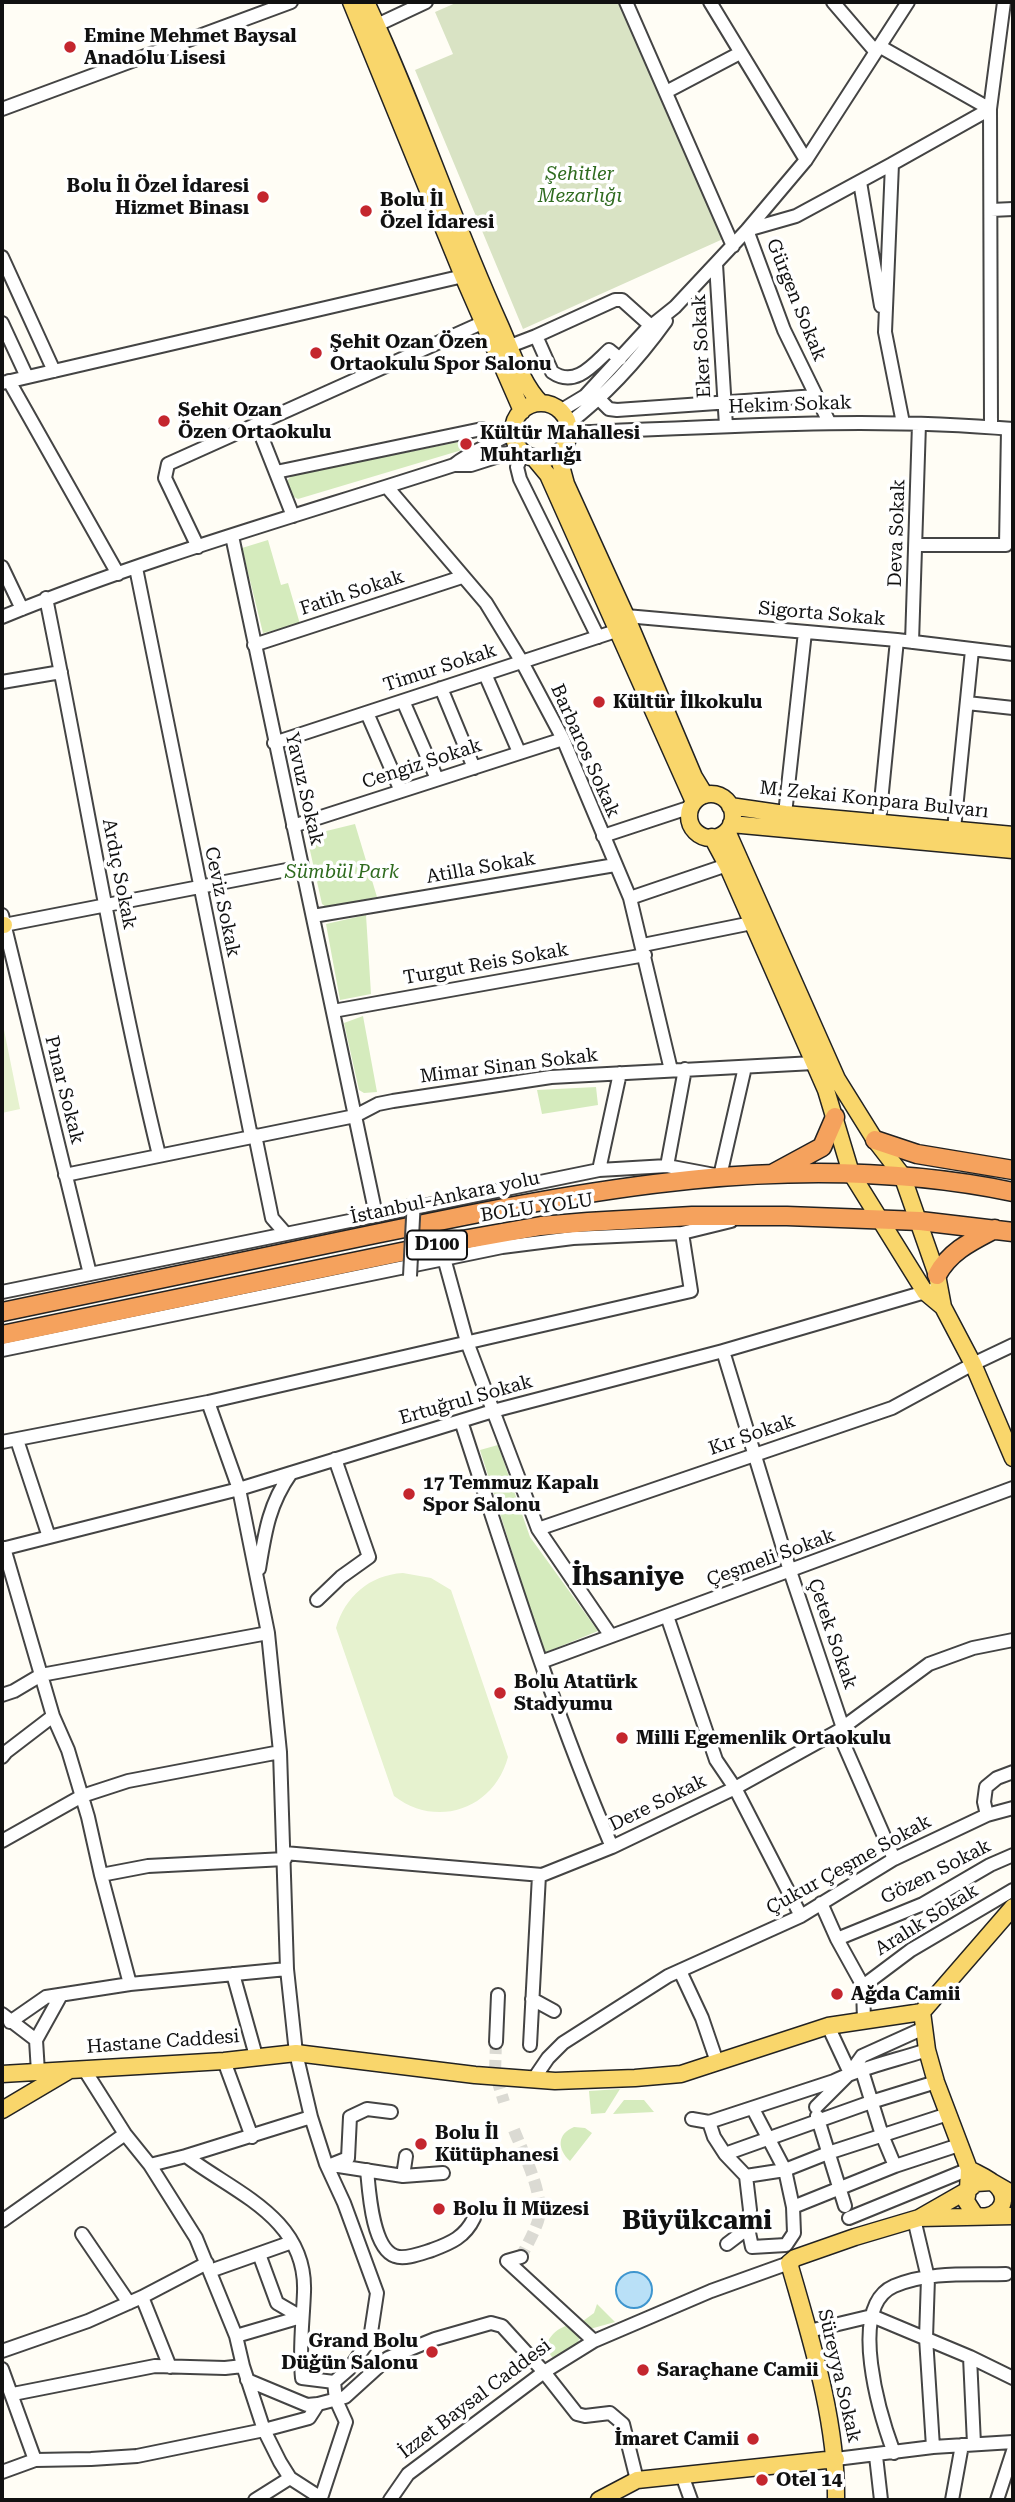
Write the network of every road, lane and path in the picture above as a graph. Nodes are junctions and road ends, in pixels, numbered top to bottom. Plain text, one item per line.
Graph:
1 (291, 2) edge
2 (351, 2) edge
3 (366, 2) edge
4 (426, 2) edge
5 (626, 2) edge
6 (710, 2) edge
7 (834, 2) edge
8 (908, 2) edge
9 (1004, 2) edge
10 (377, 25) junction
11 (877, 48) junction
12 (740, 53) junction
13 (666, 92) junction
14 (2, 109) edge
15 (989, 109) junction
16 (806, 160) junction
17 (892, 164) junction
18 (860, 182) junction
19 (1013, 209) edge
20 (991, 210) junction
21 (747, 230) junction
22 (733, 246) junction
23 (2, 257) edge
24 (716, 264) junction
25 (470, 274) junction
26 (675, 307) junction
27 (484, 322) junction
28 (2, 323) edge
29 (652, 326) junction
30 (885, 332) junction
31 (536, 336) junction
32 (510, 346) junction
33 (620, 359) junction
34 (54, 371) junction
35 (27, 377) junction
36 (5, 382) edge
37 (816, 396) junction
38 (600, 400) junction
39 (541, 403) junction
40 (724, 403) junction
41 (640, 409) junction
42 (522, 411) junction
43 (829, 422) junction
44 (566, 423) junction
45 (903, 423) junction
46 (919, 424) junction
47 (257, 425) junction
48 (726, 426) junction
49 (991, 427) junction
50 (482, 429) dead end
51 (1011, 429) edge
52 (641, 430) junction
53 (513, 432) junction
54 (560, 451) junction
55 (526, 453) junction
56 (454, 465) junction
57 (276, 472) junction
58 (387, 487) junction
59 (293, 516) junction
60 (232, 536) junction
61 (916, 545) junction
62 (198, 547) junction
63 (2, 567) edge
64 (136, 568) junction
65 (118, 574) junction
66 (462, 577) junction
67 (47, 598) junction
68 (22, 608) junction
69 (2, 617) edge
70 (622, 623) junction
71 (805, 632) junction
72 (598, 637) junction
73 (897, 640) junction
74 (912, 642) junction
75 (254, 645) junction
76 (972, 650) junction
77 (1013, 654) edge
78 (522, 662) junction
79 (61, 672) junction
80 (485, 674) junction
81 (2, 682) edge
82 (441, 688) junction
83 (402, 701) junction
84 (967, 703) junction
85 (1013, 709) edge
86 (367, 713) junction
87 (563, 739) junction
88 (274, 743) junction
89 (519, 752) junction
90 (474, 768) junction
91 (437, 779) junction
92 (401, 791) junction
93 (697, 801) junction
94 (730, 806) junction
95 (785, 814) junction
96 (879, 822) junction
97 (293, 826) junction
98 (954, 829) junction
99 (723, 831) junction
100 (1013, 835) edge
101 (603, 836) junction
102 (1013, 850) edge
103 (615, 865) junction
104 (727, 865) junction
105 (302, 867) junction
106 (199, 885) junction
107 (630, 898) junction
108 (104, 904) junction
109 (313, 916) junction
110 (3, 922) edge
111 (752, 923) junction
112 (644, 950) junction
113 (333, 1011) junction
114 (814, 1063) junction
115 (745, 1067) junction
116 (685, 1069) junction
117 (671, 1070) junction
118 (620, 1073) junction
119 (355, 1116) junction
120 (835, 1117) junction
121 (253, 1136) junction
122 (875, 1140) junction
123 (159, 1156) junction
124 (667, 1166) junction
125 (598, 1170) junction
126 (851, 1173) junction
127 (65, 1175) junction
128 (771, 1175) junction
129 (902, 1175) junction
130 (720, 1176) junction
131 (1013, 1182) edge
132 (414, 1199) dead end
133 (376, 1215) junction
134 (755, 1216) junction
135 (878, 1219) junction
136 (920, 1221) junction
137 (995, 1229) junction
138 (1013, 1232) edge
139 (682, 1233) junction
140 (286, 1234) junction
141 (444, 1258) junction
142 (90, 1275) junction
143 (410, 1276) dead end
144 (934, 1284) junction
145 (2, 1292) edge
146 (2, 1312) edge
147 (2, 1335) edge
148 (467, 1342) junction
149 (1013, 1345) edge
150 (2, 1350) edge
151 (723, 1351) junction
152 (973, 1364) junction
153 (208, 1402) junction
154 (493, 1411) junction
155 (461, 1421) junction
156 (18, 1440) junction
157 (2, 1443) edge
158 (753, 1454) junction
159 (1013, 1458) edge
160 (335, 1459) junction
161 (291, 1473) junction
162 (1013, 1488) edge
163 (239, 1489) junction
164 (538, 1529) junction
165 (49, 1537) junction
166 (3, 1549) edge
167 (790, 1571) junction
168 (258, 1576) junction
169 (317, 1600) dead end
170 (667, 1616) junction
171 (268, 1633) junction
172 (611, 1636) junction
173 (1013, 1640) edge
174 (541, 1662) junction
175 (41, 1675) junction
176 (2, 1695) edge
177 (53, 1716) junction
178 (841, 1729) junction
179 (280, 1752) junction
180 (2, 1757) edge
181 (1013, 1772) edge
182 (735, 1788) junction
183 (82, 1796) junction
184 (1013, 1808) edge
185 (987, 1815) junction
186 (2, 1841) edge
187 (612, 1847) junction
188 (1013, 1855) edge
189 (285, 1856) junction
190 (894, 1859) junction
191 (101, 1875) junction
192 (539, 1875) junction
193 (1013, 1890) edge
194 (821, 1903) junction
195 (1013, 1907) edge
196 (801, 1916) junction
197 (837, 1939) junction
198 (287, 1969) junction
199 (680, 1970) junction
200 (233, 1974) junction
201 (130, 1984) junction
202 (863, 1986) junction
203 (61, 1995) junction
204 (498, 1995) dead end
205 (533, 1999) junction
206 (554, 2011) dead end
207 (6, 2018) edge
208 (923, 2020) junction
209 (864, 2021) junction
210 (828, 2026) junction
211 (36, 2040) junction
212 (496, 2042) tunnel mouth
213 (530, 2045) dead end
214 (927, 2050) junction
215 (296, 2053) junction
216 (256, 2056) junction
217 (224, 2061) junction
218 (717, 2062) junction
219 (77, 2070) junction
220 (38, 2072) junction
221 (856, 2072) junction
222 (2, 2074) edge
223 (533, 2080) junction
224 (936, 2082) junction
225 (810, 2088) junction
226 (29, 2094) junction
227 (872, 2102) junction
228 (816, 2108) junction
229 (753, 2109) junction
230 (2, 2110) edge
231 (391, 2112) dead end
232 (948, 2114) junction
233 (311, 2117) junction
234 (692, 2119) dead end
235 (709, 2122) junction
236 (818, 2122) junction
237 (125, 2134) junction
238 (883, 2135) junction
239 (252, 2137) junction
240 (768, 2138) junction
241 (959, 2145) junction
242 (828, 2153) junction
243 (725, 2154) junction
244 (186, 2156) junction
245 (405, 2156) dead end
246 (329, 2164) junction
247 (150, 2165) junction
248 (895, 2166) junction
249 (968, 2169) junction
250 (367, 2170) junction
251 (785, 2170) junction
252 (443, 2173) dead end
253 (403, 2176) junction
254 (746, 2176) junction
255 (992, 2182) junction
256 (839, 2189) junction
257 (968, 2190) junction
258 (1013, 2194) edge
259 (793, 2207) junction
260 (1013, 2216) edge
261 (474, 2218) dead end
262 (985, 2218) junction
263 (917, 2219) junction
264 (2, 2221) edge
265 (748, 2228) junction
266 (82, 2234) dead end
267 (292, 2242) junction
268 (727, 2244) dead end
269 (259, 2254) junction
270 (521, 2257) tunnel mouth
271 (789, 2263) junction
272 (208, 2267) junction
273 (1011, 2274) edge
274 (928, 2278) junction
275 (142, 2297) junction
276 (128, 2303) junction
277 (872, 2316) junction
278 (301, 2317) junction
279 (809, 2331) junction
280 (236, 2336) junction
281 (926, 2338) junction
282 (594, 2341) junction
283 (2, 2351) edge
284 (970, 2357) junction
285 (243, 2365) junction
286 (170, 2367) junction
287 (2, 2369) edge
288 (544, 2372) junction
289 (302, 2378) junction
290 (1013, 2378) edge
291 (247, 2379) junction
292 (334, 2382) junction
293 (13, 2393) junction
294 (341, 2398) junction
295 (301, 2403) junction
296 (318, 2404) junction
297 (264, 2430) junction
298 (1013, 2442) edge
299 (968, 2445) junction
300 (933, 2447) junction
301 (1013, 2451) edge
302 (894, 2453) junction
303 (876, 2456) junction
304 (836, 2459) junction
305 (35, 2460) junction
306 (397, 2463) dead end
307 (2, 2472) edge
308 (408, 2474) junction
309 (682, 2475) junction
310 (290, 2478) junction
311 (637, 2480) junction
312 (1009, 2486) edge
313 (256, 2500) edge
314 (390, 2500) edge
315 (599, 2500) edge
316 (691, 2500) edge
317 (836, 2500) edge
318 (881, 2500) edge
319 (952, 2500) edge
320 (997, 2500) edge

1 - 14 street
2 - 25 main road
3 - 10 main road
4 - 10 street
5 - 13 street
6 - 12 street
7 - 11 street
8 - 11 street
9 - 15 street
10 - 25 main road
11 - 15 street
11 - 16 street
12 - 13 street
12 - 16 street
13 - 22 street
15 - 17 street
15 - 20 street
16 - 21 street
17 - 18 street
17 - 30 street
18 - 21 street
18 - 30 street
19 - 20 street
20 - 49 street
21 - 22 street
21 - 37 street, Gürgen Sokak
22 - 24 street
23 - 34 street
24 - 26 street
24 - 40 street, Eker Sokak
25 - 27 main road
25 - 32 main road
25 - 34 street
26 - 29 street
26 - 38 street
27 - 42 main road
27 - 47 street
28 - 35 street
29 - 31 street
29 - 33 street
30 - 45 street
31 - 32 street
31 - 33 street
32 - 39 main road
33 - 44 street
34 - 35 street
35 - 36 street
36 - 65 street
37 - 40 street
37 - 43 street, Gürgen Sokak
38 - 41 street
38 - 44 street
39 - 42 main road
39 - 44 main road
40 - 41 street
40 - 48 street, Eker Sokak
41 - 52 street
42 - 53 main road
43 - 45 street, Hekim Sokak
43 - 48 street, Hekim Sokak
44 - 52 street, Hekim Sokak
44 - 54 main road
45 - 46 street, Hekim Sokak
46 - 49 street, Hekim Sokak
46 - 61 street, Deva Sokak
47 - 57 street
47 - 62 street
48 - 52 street, Hekim Sokak
49 - 51 street, Hekim Sokak
50 - 57 street
51 - 61 street
53 - 55 main road
53 - 56 street
54 - 55 main road
54 - 70 main road
55 - 56 street
55 - 70 main road
55 - 72 street
56 - 58 street
57 - 59 street
58 - 59 street
58 - 66 street, Barbaros Sokak
59 - 60 street
60 - 62 street
60 - 75 street, Yavuz Sokak
61 - 74 street, Deva Sokak
62 - 64 street
63 - 68 street
64 - 65 street
64 - 106 street, Ceviz Sokak
65 - 67 street
66 - 75 street, Fatih Sokak
66 - 78 street, Barbaros Sokak
67 - 68 street
67 - 79 street, Ardıç Sokak
68 - 69 street
70 - 71 street, Sigorta Sokak
70 - 72 street, Timur Sokak
70 - 93 main road
71 - 73 street, Sigorta Sokak
71 - 95 street
72 - 78 street, Timur Sokak
73 - 74 street, Sigorta Sokak
73 - 96 street
74 - 76 street, Sigorta Sokak
75 - 88 street, Yavuz Sokak
76 - 77 street, Sigorta Sokak
76 - 84 street
78 - 80 street, Timur Sokak
78 - 87 street, Barbaros Sokak
79 - 81 street
79 - 108 street, Ardıç Sokak
80 - 82 street, Timur Sokak
80 - 89 street
82 - 83 street, Timur Sokak
82 - 90 street
83 - 86 street, Timur Sokak
83 - 91 street
84 - 85 street
84 - 98 street
86 - 88 street, Timur Sokak
86 - 92 street
87 - 89 street, Cengiz Sokak
87 - 101 street, Barbaros Sokak
88 - 97 street, Yavuz Sokak
89 - 90 street, Cengiz Sokak
90 - 91 street, Cengiz Sokak
91 - 92 street, Cengiz Sokak
92 - 97 street, Cengiz Sokak
93 - 94 main road
93 - 99 main road
93 - 101 street
94 - 95 main road, M. Zekai Konpara Bulvarı
94 - 99 main road
95 - 96 main road, M. Zekai Konpara Bulvarı
96 - 98 main road, M. Zekai Konpara Bulvarı
97 - 105 street, Yavuz Sokak
98 - 100 main road, M. Zekai Konpara Bulvarı
99 - 102 main road, M. Zekai Konpara Bulvarı
99 - 104 main road
99 - 122 main road
101 - 103 street, Barbaros Sokak
103 - 107 street, Barbaros Sokak
103 - 109 street, Atilla Sokak
104 - 107 street
104 - 111 main road
105 - 106 street
105 - 109 street, Yavuz Sokak
106 - 108 street
106 - 121 street, Ceviz Sokak
107 - 112 street, Barbaros Sokak
108 - 110 street
108 - 123 street, Ardıç Sokak
109 - 113 street, Yavuz Sokak
110 - 127 street, Pınar Sokak
111 - 112 street, Turgut Reis Sokak
111 - 114 main road
112 - 113 street, Turgut Reis Sokak
112 - 117 street, Barbaros Sokak
113 - 119 street, Yavuz Sokak
114 - 115 street, Mimar Sinan Sokak
114 - 120 main road
115 - 116 street, Mimar Sinan Sokak
115 - 130 street
116 - 117 street, Mimar Sinan Sokak
116 - 124 street
117 - 118 street, Mimar Sinan Sokak
118 - 119 street, Mimar Sinan Sokak
118 - 125 street
119 - 121 street, Mimar Sinan Sokak
119 - 133 street, Yavuz Sokak
120 - 126 main road
120 - 128 highway
121 - 123 street, Mimar Sinan Sokak
121 - 140 street, Ceviz Sokak
122 - 129 main road
122 - 131 highway
123 - 127 street, Mimar Sinan Sokak
124 - 125 street
124 - 130 street
125 - 133 street
126 - 128 highway, İstanbul-Ankara yolu / D100
126 - 129 highway, İstanbul-Ankara yolu / D100
126 - 135 main road
127 - 142 street, Pınar Sokak
128 - 130 highway, İstanbul-Ankara yolu / D100
129 - 131 highway, D100
129 - 136 main road
130 - 146 highway, İstanbul-Ankara yolu / D100
132 - 143 street, bridge
133 - 140 street
134 - 135 highway, BOLU YOLU / D100
134 - 139 street
134 - 147 highway, BOLU YOLU / D100
135 - 136 highway, D100
135 - 144 main road
136 - 137 highway, D100
136 - 144 main road
137 - 138 highway, D100
137 - 144 highway
139 - 141 street
139 - 148 street
140 - 142 street
141 - 148 street
141 - 150 street
142 - 145 street
144 - 151 street, Ertuğrul Sokak
144 - 152 main road
148 - 153 street
148 - 154 street
149 - 152 street, Kır Sokak
151 - 154 street, Ertuğrul Sokak
151 - 158 street, Çetek Sokak
152 - 158 street, Kır Sokak
152 - 159 main road
153 - 156 street
153 - 163 street
154 - 155 street, Ertuğrul Sokak
154 - 164 street
155 - 160 street, Ertuğrul Sokak
155 - 174 street
156 - 157 street
156 - 165 street
158 - 164 street, Kır Sokak
158 - 167 street, Çetek Sokak
160 - 161 street, Ertuğrul Sokak
160 - 169 street
161 - 163 street, Ertuğrul Sokak
161 - 168 street
162 - 167 street, Çeşmeli Sokak
163 - 165 street, Ertuğrul Sokak
163 - 168 street
164 - 172 street
165 - 166 street, Ertuğrul Sokak
166 - 175 street
167 - 170 street, Çeşmeli Sokak
167 - 178 street, Çetek Sokak
168 - 171 street
170 - 172 street, Çeşmeli Sokak
170 - 182 street
171 - 175 street
171 - 179 street
172 - 174 street, Çeşmeli Sokak
173 - 178 street, Dere Sokak
174 - 187 street
175 - 176 street
175 - 177 street
177 - 180 street
177 - 183 street
178 - 182 street, Dere Sokak
178 - 190 street, Çetek Sokak
179 - 183 street
179 - 189 street
181 - 185 street
182 - 187 street, Dere Sokak
182 - 196 street
183 - 186 street
183 - 191 street
184 - 185 street, Çukur Çeşme Sokak
185 - 190 street, Çukur Çeşme Sokak
187 - 192 street, Dere Sokak
188 - 197 street, Gözen Sokak
189 - 191 street, Dere Sokak
189 - 192 street, Dere Sokak
189 - 198 street
190 - 194 street, Çukur Çeşme Sokak
191 - 201 street
192 - 205 street
193 - 202 street, Aralık Sokak
194 - 196 street, Çukur Çeşme Sokak
194 - 197 street
195 - 208 main road
196 - 199 street, Çukur Çeşme Sokak
197 - 202 street
198 - 200 street
198 - 215 street
199 - 218 street
199 - 223 street, Çukur Çeşme Sokak
200 - 201 street
200 - 216 street
201 - 203 street
202 - 209 street
203 - 207 street
203 - 211 street
204 - 212 street
205 - 206 street
205 - 213 street
207 - 211 street
208 - 209 main road, Hastane Caddesi
208 - 214 main road
208 - 221 street
209 - 210 main road, Hastane Caddesi
210 - 218 main road, Hastane Caddesi
210 - 221 street
211 - 220 street
214 - 221 street
214 - 224 main road
215 - 216 main road, Hastane Caddesi
215 - 223 main road, Hastane Caddesi
215 - 233 street
216 - 217 main road, Hastane Caddesi
217 - 219 main road, Hastane Caddesi
217 - 239 street
218 - 223 main road, Hastane Caddesi
219 - 220 main road
219 - 226 main road, Hastane Caddesi
219 - 237 street
220 - 222 main road
220 - 226 main road
221 - 225 street
221 - 227 street
221 - 228 street
224 - 227 street
224 - 232 main road
225 - 228 street
225 - 229 street
226 - 230 main road, Hastane Caddesi
227 - 236 street
227 - 238 street
228 - 236 street
229 - 235 street
229 - 240 street
231 - 246 street
232 - 238 street
232 - 241 main road
233 - 239 street
233 - 246 street
234 - 235 street
235 - 243 street
236 - 240 street
236 - 242 street
237 - 247 street
237 - 264 street
238 - 242 street
238 - 248 street
239 - 244 street
240 - 243 street
240 - 251 street
241 - 248 street
241 - 249 main road
242 - 251 street
242 - 256 street
243 - 254 street
244 - 247 street
244 - 267 street
245 - 253 street
246 - 250 street
246 - 292 street
247 - 272 street
248 - 256 street
249 - 255 main road
249 - 256 street
249 - 257 main road
250 - 253 street
250 - 261 street
251 - 254 street
251 - 259 street
252 - 253 street
254 - 265 street
255 - 257 main road
255 - 258 main road
255 - 262 main road
256 - 259 street
257 - 262 main road
257 - 263 main road
259 - 265 street
260 - 262 main road
262 - 263 main road
263 - 271 main road
263 - 274 street
265 - 268 street
266 - 276 street
267 - 269 street
267 - 278 street
269 - 272 street
269 - 278 street
270 - 282 street
271 - 279 main road, Süreyya Sokak
271 - 282 street, İzzet Baysal Caddesi
272 - 275 street
272 - 280 street
273 - 274 street
274 - 277 street
274 - 281 street
275 - 276 street
275 - 286 street
276 - 283 street
277 - 279 street
277 - 281 street
277 - 302 street
278 - 280 street
278 - 289 street
279 - 304 main road, Süreyya Sokak
280 - 285 street
281 - 284 street
281 - 300 street
282 - 288 street, İzzet Baysal Caddesi
284 - 290 street
284 - 299 street
285 - 286 street
285 - 291 street
286 - 293 street
287 - 293 street
288 - 294 street
288 - 308 street, İzzet Baysal Caddesi
288 - 311 street
289 - 292 street
289 - 295 street
291 - 295 street
291 - 297 street
292 - 294 street
293 - 305 street
294 - 296 street
294 - 310 street
295 - 296 street
296 - 297 street
297 - 305 street
297 - 310 street
298 - 299 street
299 - 300 street
299 - 319 street
300 - 302 street
301 - 312 street
302 - 303 street
303 - 304 street
303 - 318 street
304 - 309 main road
304 - 317 main road, Süreyya Sokak
305 - 307 street
306 - 308 street
308 - 314 street, İzzet Baysal Caddesi
309 - 311 main road
309 - 316 street
310 - 313 street
311 - 315 main road
312 - 320 street

